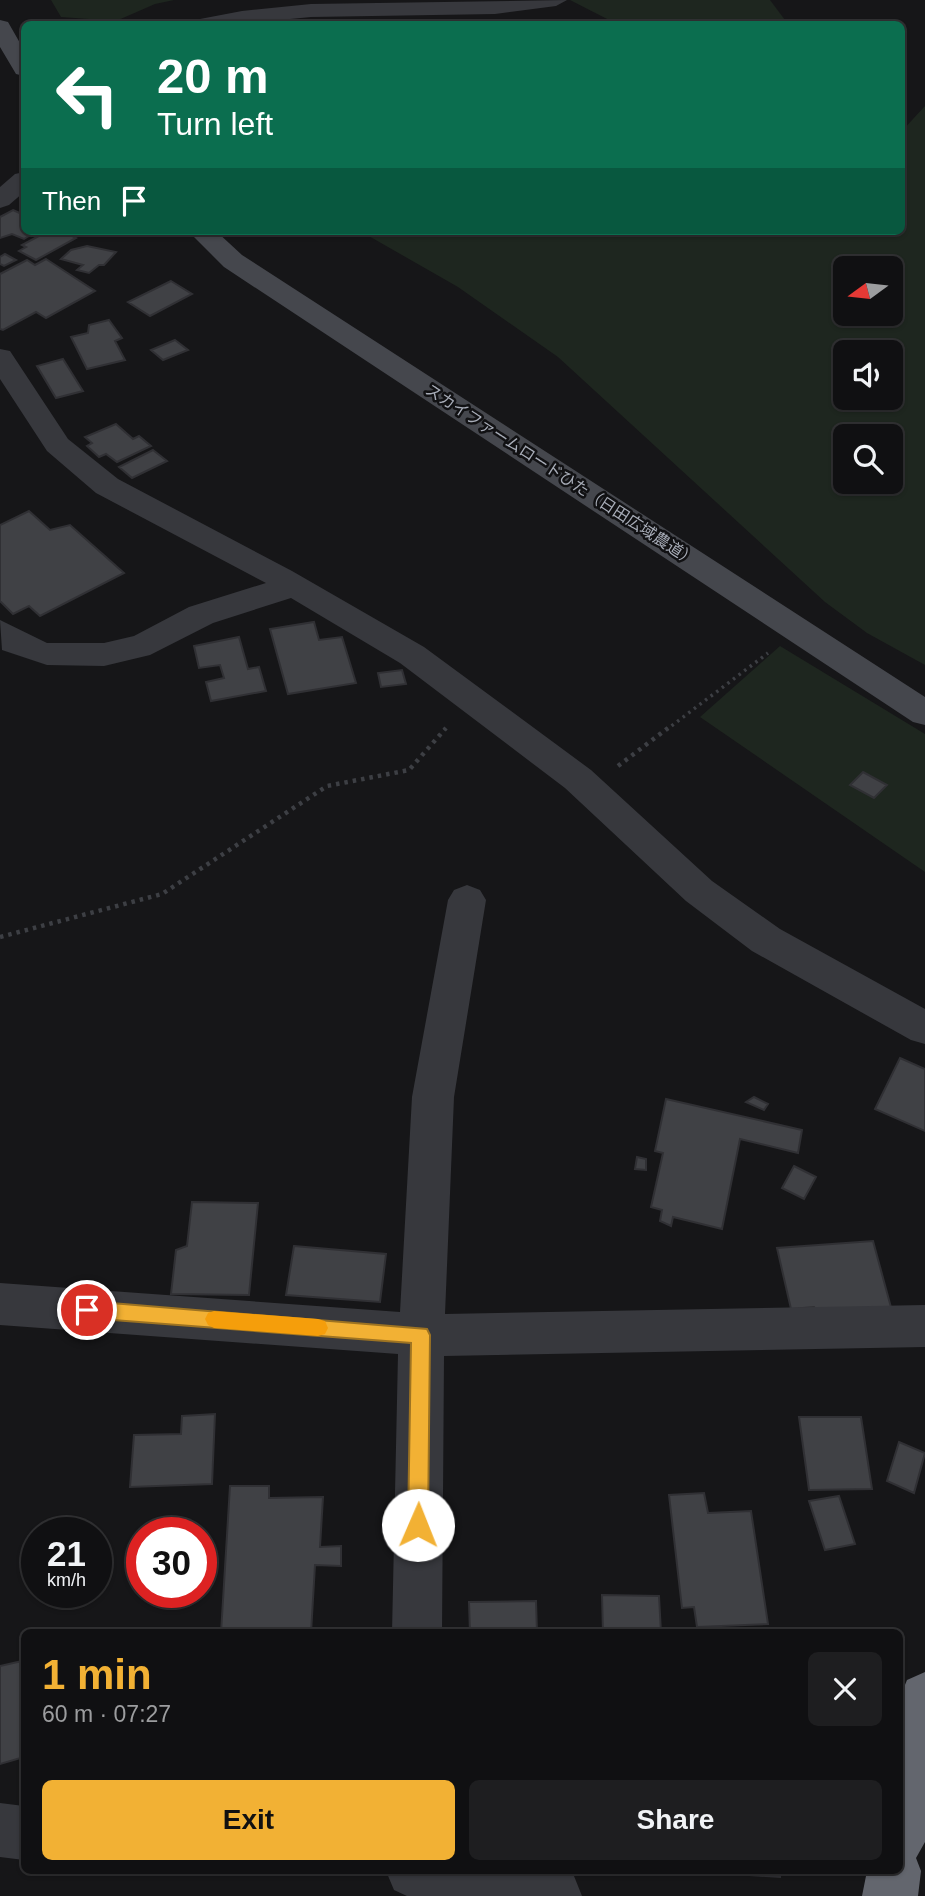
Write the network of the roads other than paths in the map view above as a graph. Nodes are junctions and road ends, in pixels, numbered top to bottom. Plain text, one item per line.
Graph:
1 (556, 0) edge
2 (223, 21) edge
3 (0, 27) edge
4 (21, 64) edge
5 (21, 182) edge
6 (0, 200) edge
7 (205, 235) edge
8 (0, 358) edge
9 (293, 586) junction
10 (0, 631) edge
11 (925, 713) edge
12 (467, 900) dead end
13 (925, 1028) edge
14 (0, 1304) edge
15 (925, 1326) edge
16 (421, 1335) junction
17 (417, 1629) edge
18 (925, 1698) edge
19 (903, 1820) edge
20 (0, 1830) edge
21 (21, 1833) edge
22 (894, 1874) edge
23 (426, 1877) edge
24 (554, 1896) edge
25 (890, 1896) edge

1 - 2 street
3 - 4 street
5 - 6 street
7 - 11 street, スカイファームロードひた（日田広域農道）
8 - 9 street
9 - 10 street
9 - 13 street
12 - 16 street
14 - 16 street
15 - 16 street
16 - 17 street
18 - 19 highway
20 - 21 street
22 - 25 highway
23 - 24 street

